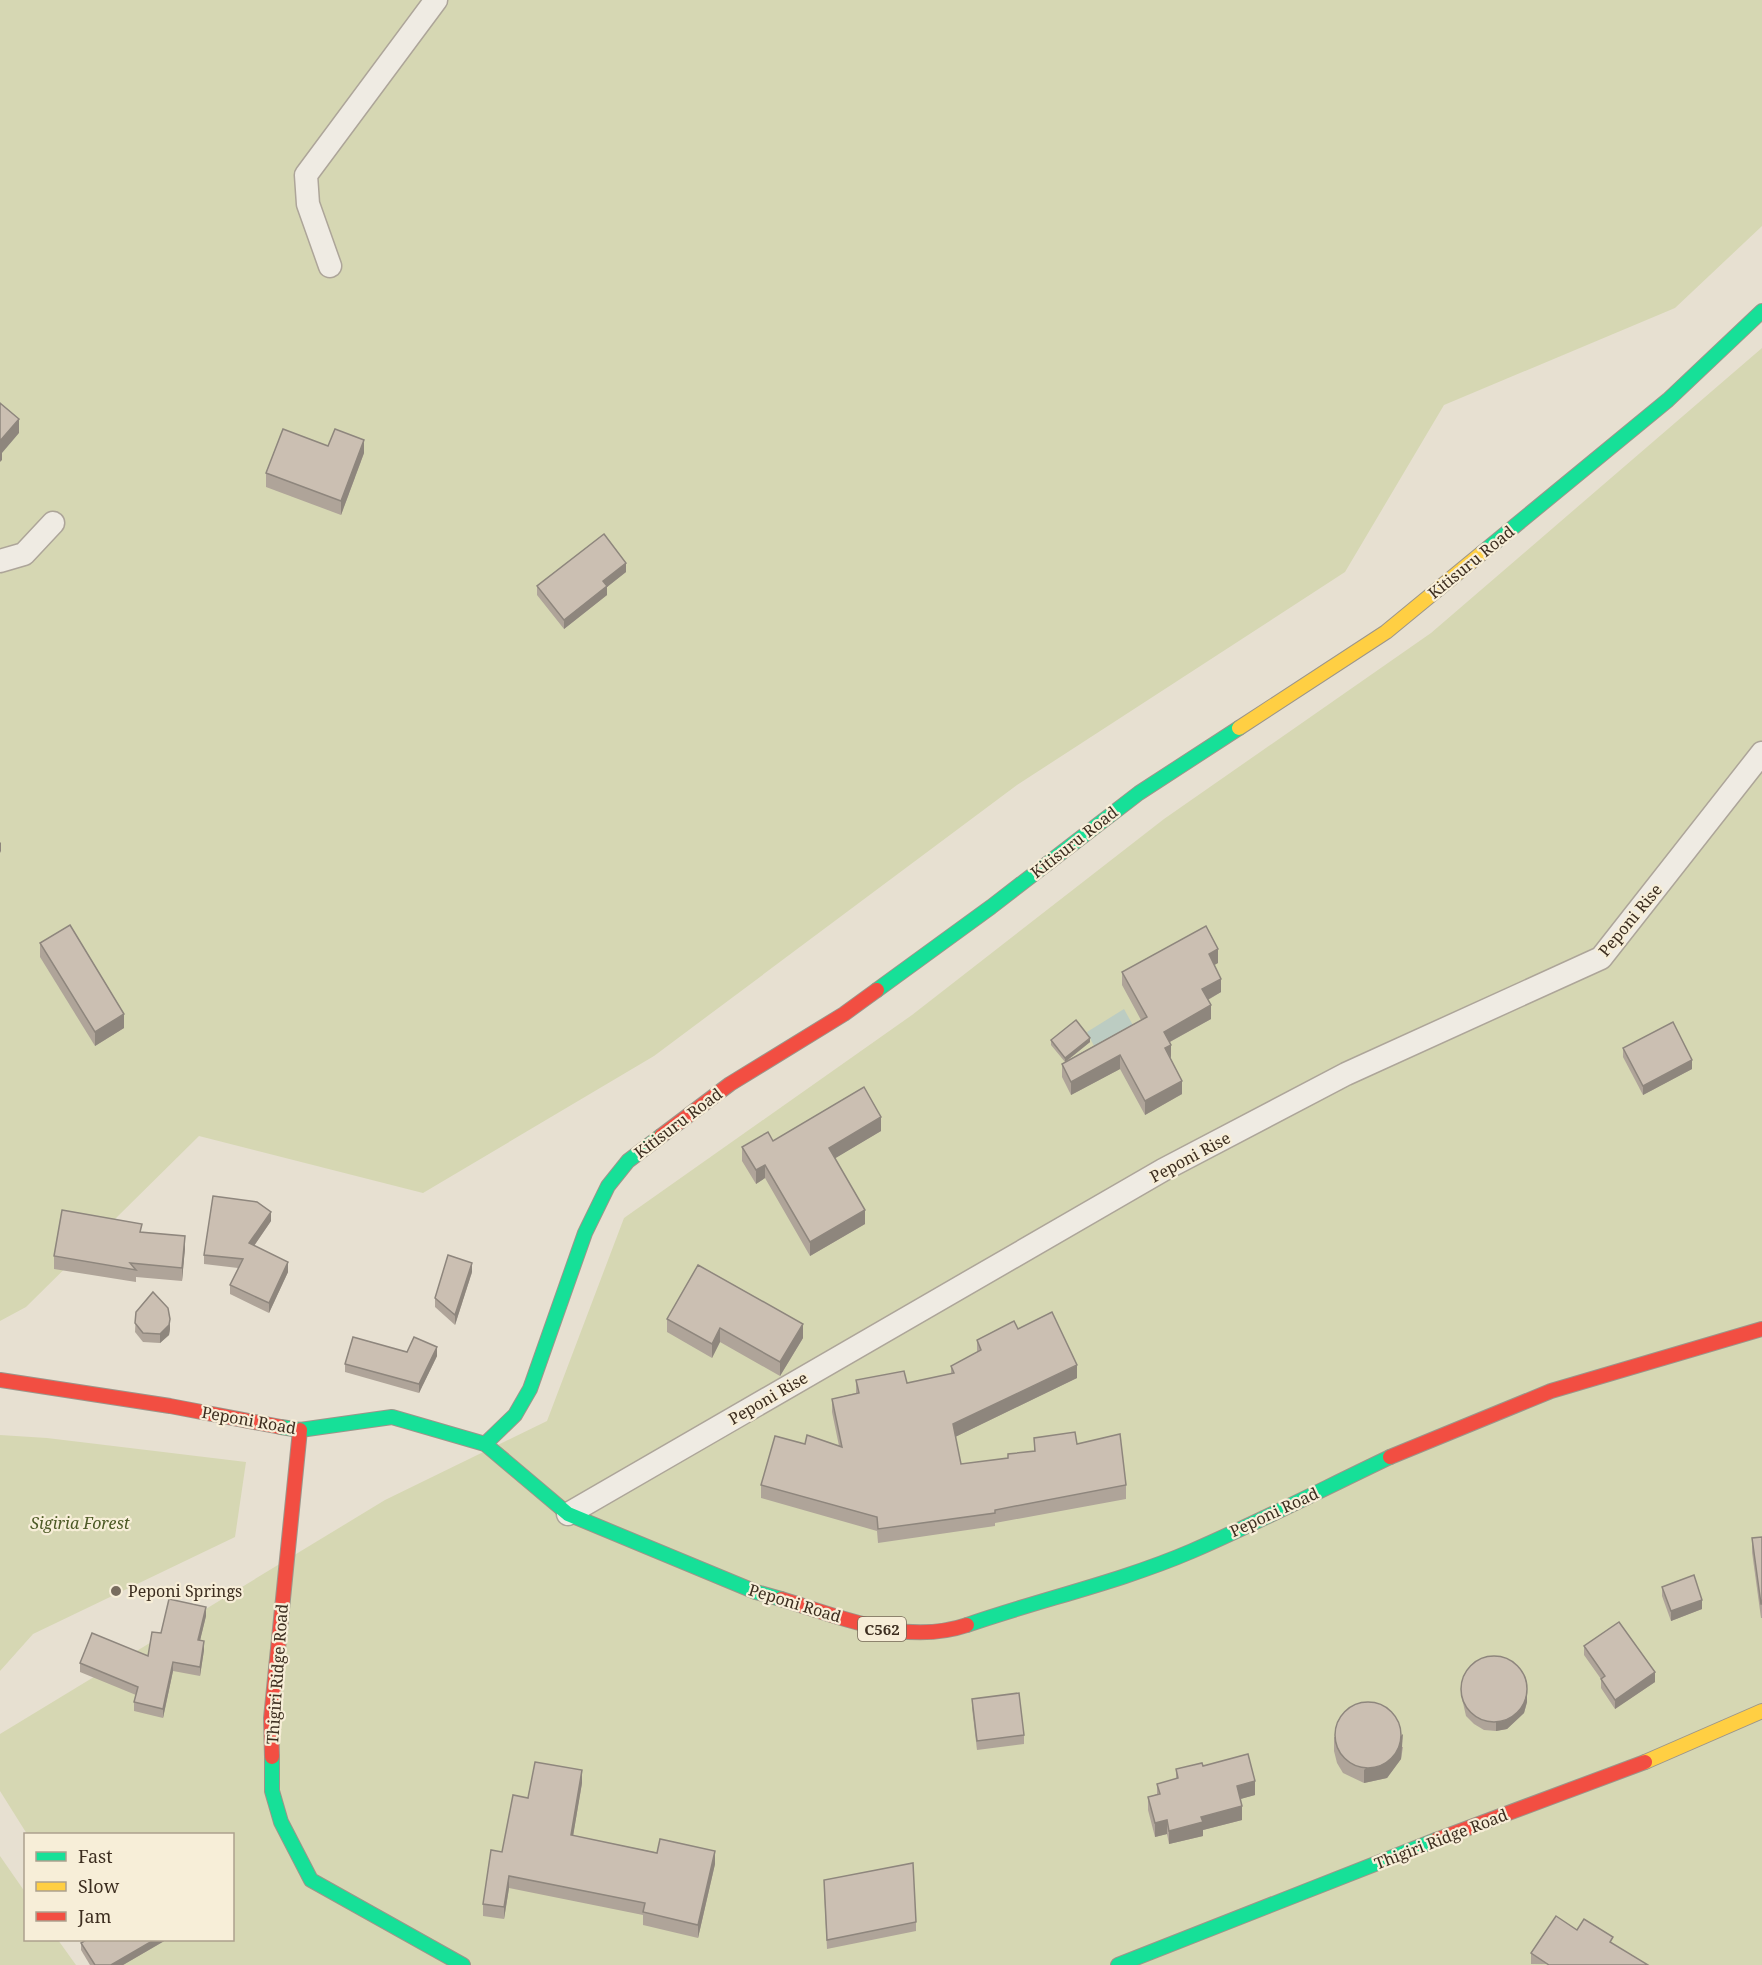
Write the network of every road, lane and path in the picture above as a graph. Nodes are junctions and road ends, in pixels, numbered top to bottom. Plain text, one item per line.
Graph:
1 (436, 0) edge
2 (330, 266) dead end
3 (1762, 310) edge
4 (53, 523) dead end
5 (0, 561) edge
6 (1762, 753) edge
7 (1762, 1329) edge
8 (0, 1380) edge
9 (300, 1430) junction
10 (485, 1444) junction
11 (568, 1514) junction
12 (1762, 1712) edge
13 (464, 1965) edge
14 (1118, 1965) edge

1 - 2 street
3 - 10 street, Kitisuru Road
4 - 5 street
6 - 11 street, Peponi Rise
7 - 11 street, Peponi Road / C562
8 - 9 street, Peponi Road / C562
9 - 10 street, Peponi Road / C562
9 - 13 street, Thigiri Ridge Road
10 - 11 street, Peponi Road / C562
12 - 14 street, Thigiri Ridge Road

